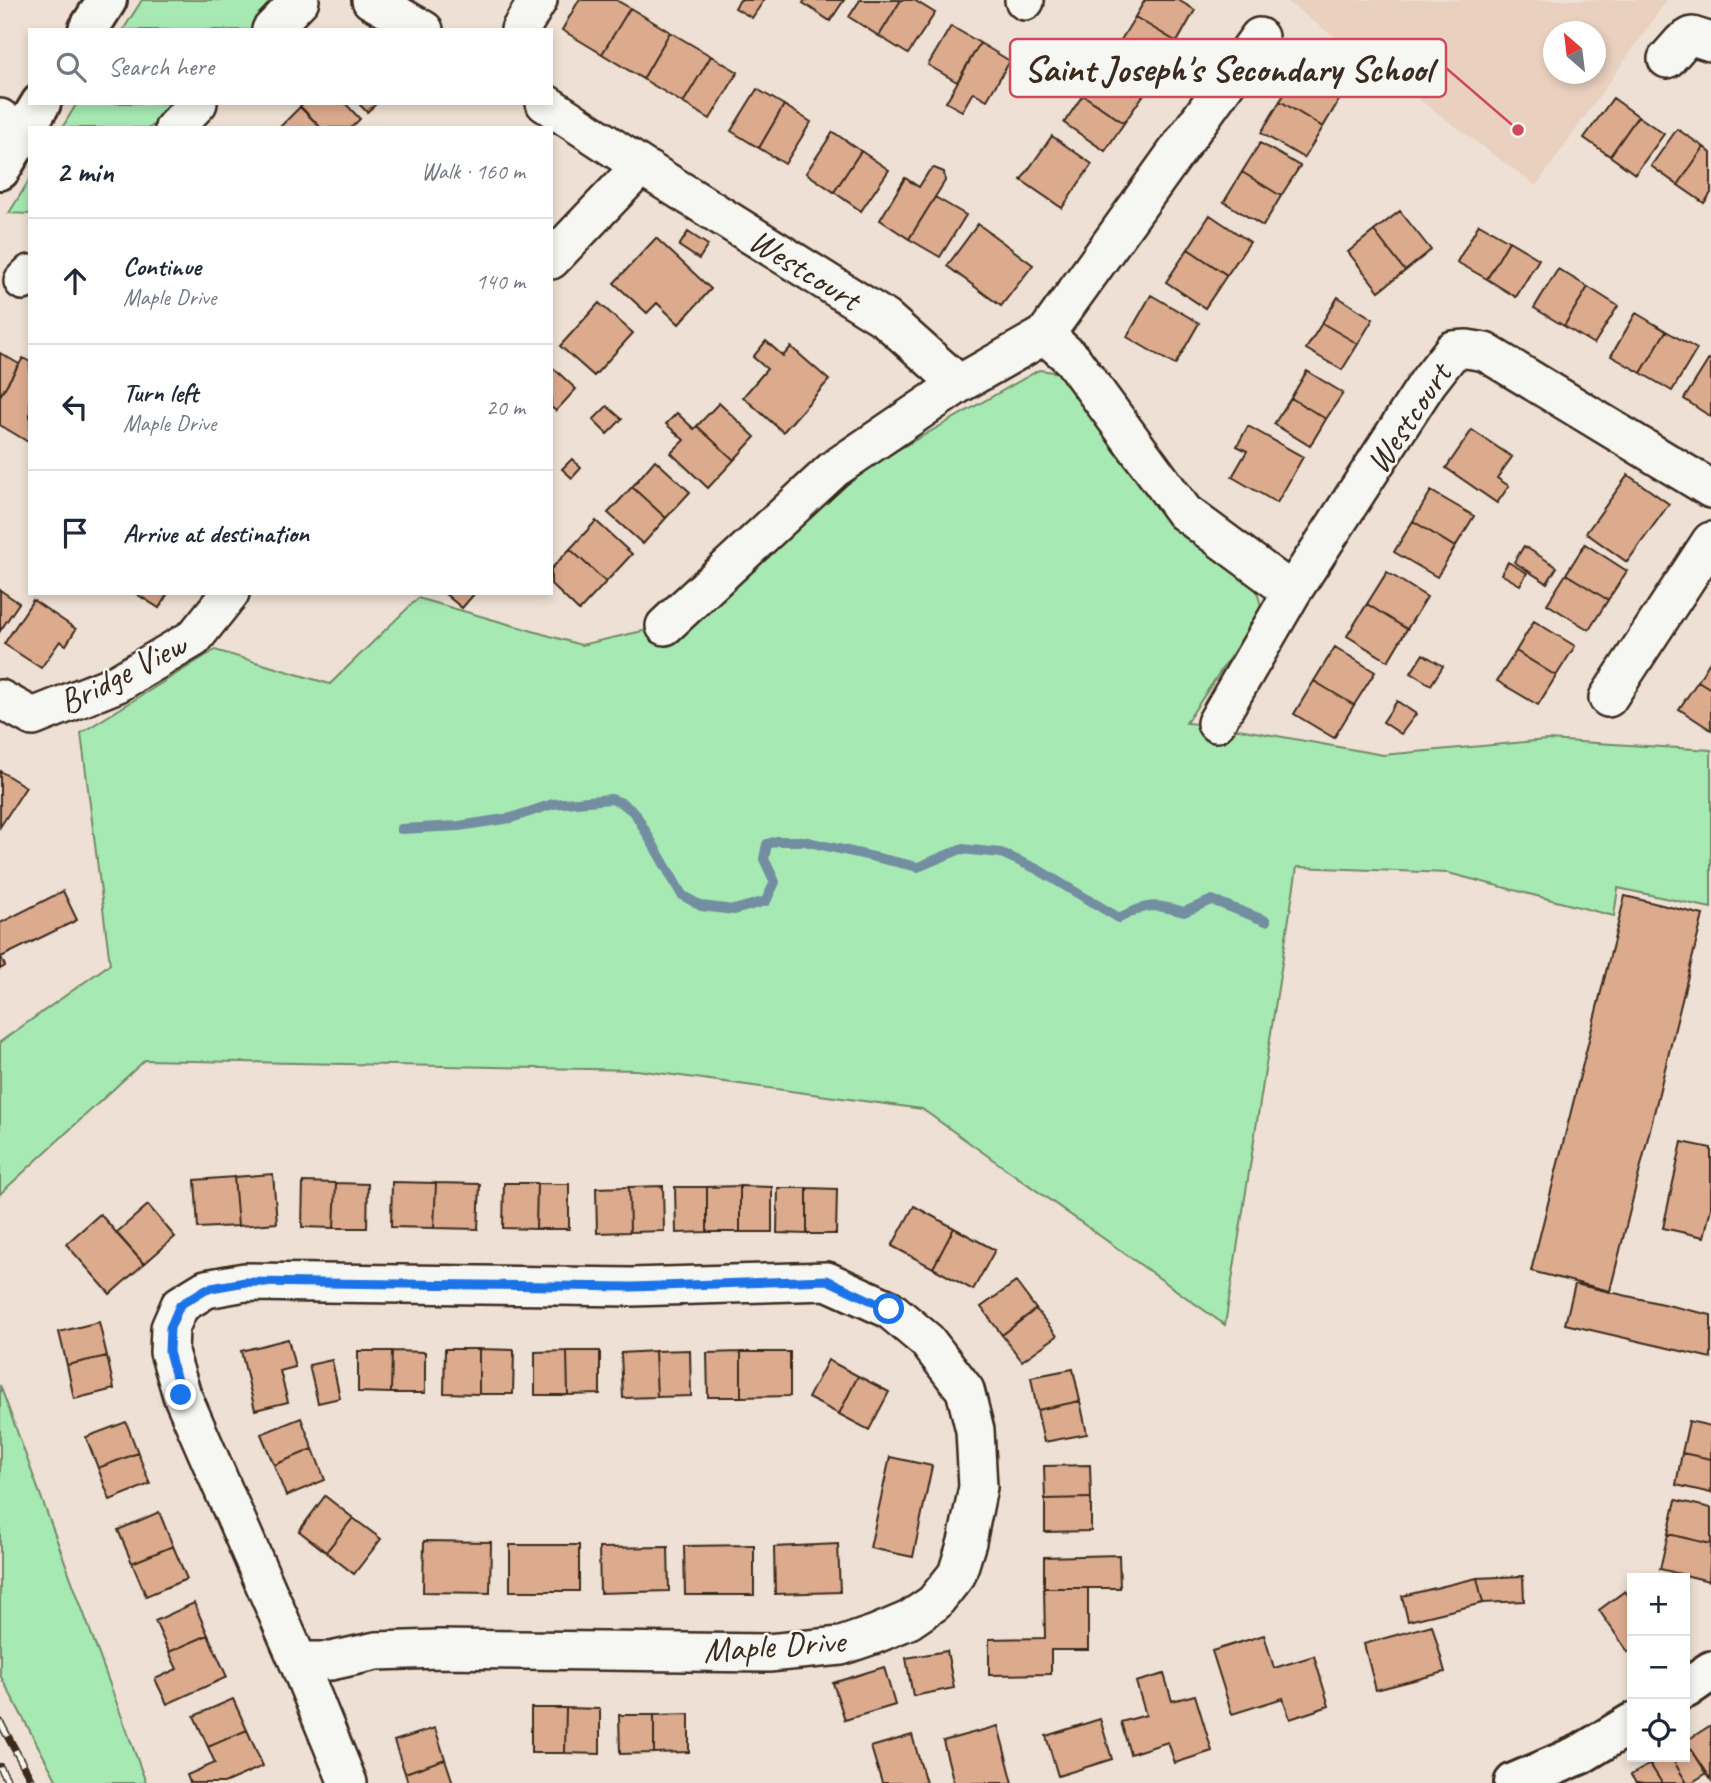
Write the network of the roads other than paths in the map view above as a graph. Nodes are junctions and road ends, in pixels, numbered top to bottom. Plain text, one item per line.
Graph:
1 (107, 0) edge
2 (300, 0) edge
3 (371, 0) edge
4 (538, 0) edge
5 (89, 28) edge
6 (273, 28) edge
7 (420, 28) edge
8 (521, 28) edge
9 (1259, 37) dead end
10 (1711, 42) edge
11 (1667, 59) dead end
12 (196, 105) edge
13 (548, 105) edge
14 (21, 118) edge
15 (176, 126) edge
16 (641, 166) junction
17 (0, 170) edge
18 (553, 258) edge
19 (1045, 335) junction
20 (958, 384) junction
21 (1711, 489) edge
22 (1711, 541) edge
23 (1293, 592) junction
24 (228, 595) edge
25 (665, 626) dead end
26 (1608, 698) dead end
27 (0, 699) edge
28 (1216, 723) dead end
29 (298, 1661) junction
30 (1711, 1671) edge
31 (1690, 1686) edge
32 (1627, 1726) edge
33 (348, 1783) edge
34 (1514, 1783) edge

1 - 5 main road
2 - 6 street
3 - 7 street
4 - 8 street
9 - 19 street
10 - 11 street
12 - 15 street
13 - 16 street, Westcourt
14 - 17 main road
16 - 18 street
16 - 20 street, Westcourt
19 - 20 street
19 - 23 street
20 - 25 street
21 - 23 street, Westcourt
22 - 26 street
23 - 28 street, Westcourt
24 - 27 street, Bridge View
29 - 29 street, Maple Drive
29 - 33 street, Maple Drive
30 - 31 main road
32 - 34 main road

